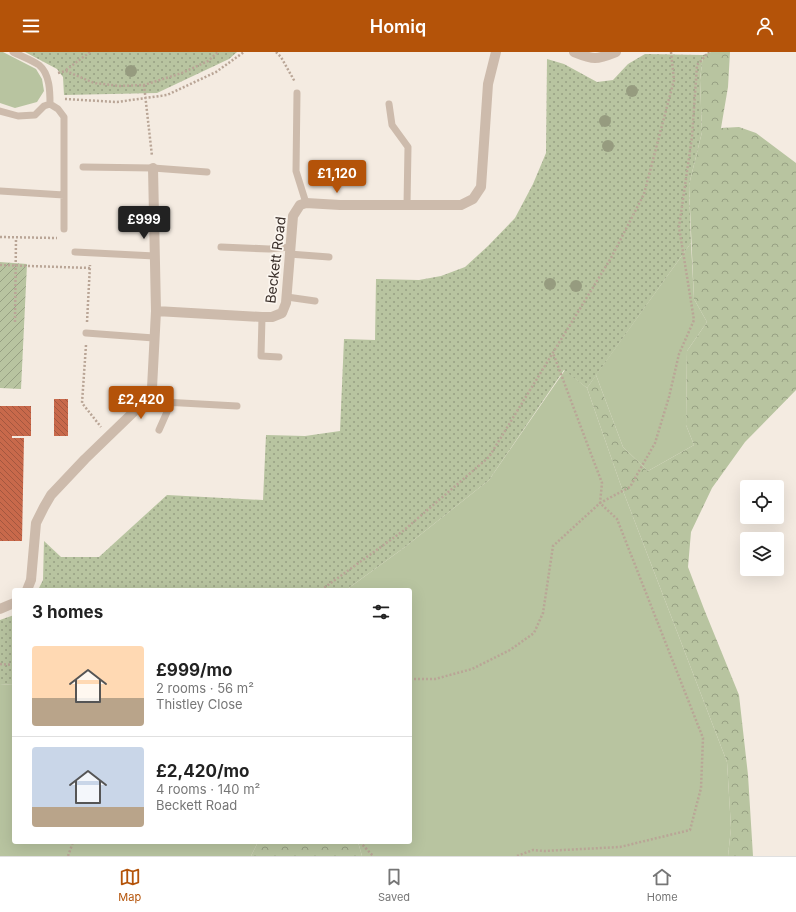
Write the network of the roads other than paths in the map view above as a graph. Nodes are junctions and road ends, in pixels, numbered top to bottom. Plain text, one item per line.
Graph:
1 (13, 52) edge
2 (496, 52) edge
3 (574, 52) edge
4 (616, 52) edge
5 (298, 93) road end
6 (50, 101) junction
7 (389, 104) dead end
8 (0, 111) edge
9 (83, 167) dead end
10 (153, 168) junction
11 (207, 172) dead end
12 (0, 191) edge
13 (64, 195) junction
14 (306, 203) junction
15 (407, 206) junction
16 (64, 229) road end
17 (221, 247) dead end
18 (289, 250) junction
19 (75, 252) dead end
20 (155, 256) junction
21 (329, 257) dead end
22 (287, 297) junction
23 (315, 301) dead end
24 (156, 311) junction
25 (262, 318) junction
26 (86, 333) road end
27 (154, 338) junction
28 (279, 357) dead end
29 (145, 401) junction
30 (171, 403) junction
31 (237, 406) dead end
32 (159, 430) dead end
33 (28, 588) edge
34 (12, 604) edge
35 (0, 609) edge

1 - 6 lane
2 - 15 street
3 - 4 street
5 - 14 lane
6 - 8 lane
6 - 13 lane
7 - 15 lane
9 - 10 lane
10 - 11 lane
10 - 20 street
12 - 13 lane
13 - 16 lane
14 - 15 street
14 - 18 street, Beckett Road
17 - 18 lane
18 - 21 lane
18 - 22 street, Beckett Road
19 - 20 lane
20 - 24 street
22 - 23 lane
22 - 25 street, Beckett Road
24 - 25 street, Beckett Road
24 - 27 street
25 - 28 lane
26 - 27 lane
27 - 29 street
29 - 30 lane
29 - 33 street
30 - 31 lane
30 - 32 lane
34 - 35 street

